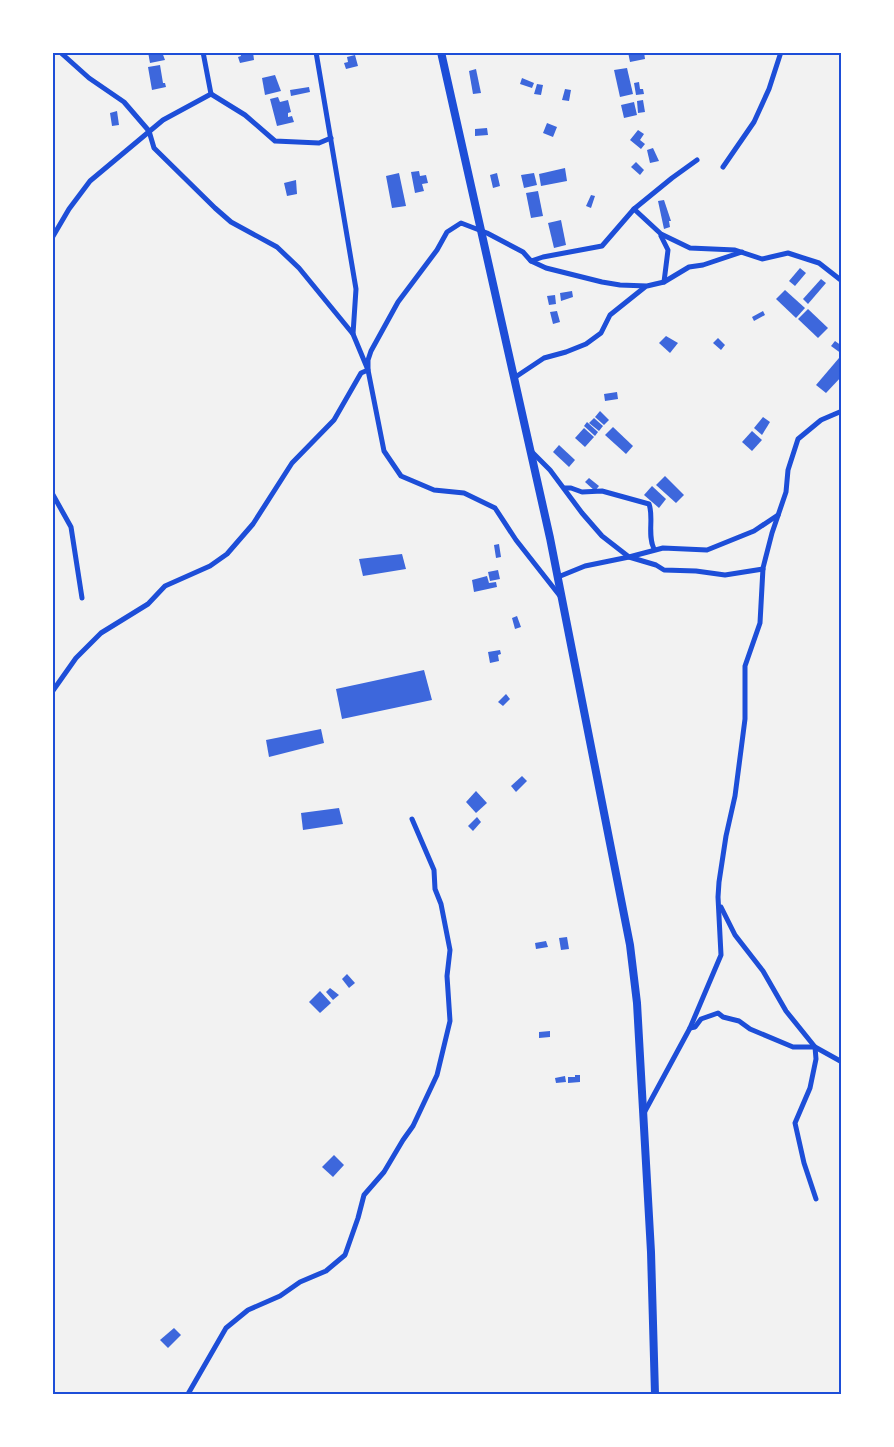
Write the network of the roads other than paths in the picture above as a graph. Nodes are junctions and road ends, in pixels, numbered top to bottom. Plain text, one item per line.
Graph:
1 (60, 52) edge
2 (203, 52) edge
3 (316, 52) edge
4 (441, 52) edge
5 (781, 52) edge
6 (211, 94) junction
7 (149, 131) junction
8 (332, 138) junction
9 (697, 160) dead end
10 (723, 167) dead end
11 (634, 209) junction
12 (481, 231) junction
13 (661, 234) junction
14 (52, 238) edge
15 (742, 252) junction
16 (531, 261) junction
17 (842, 281) edge
18 (664, 282) junction
19 (647, 286) junction
20 (353, 334) junction
21 (368, 370) junction
22 (514, 378) junction
23 (842, 411) edge
24 (530, 449) junction
25 (565, 488) junction
26 (52, 494) edge
27 (778, 515) junction
28 (654, 549) junction
29 (629, 557) junction
30 (763, 568) junction
31 (558, 577) junction
32 (561, 597) junction
33 (82, 598) dead end
34 (52, 692) edge
35 (412, 819) dead end
36 (718, 897) junction
37 (690, 1028) junction
38 (815, 1047) junction
39 (842, 1062) edge
40 (643, 1115) junction
41 (816, 1199) dead end
42 (188, 1395) edge
43 (655, 1395) edge

1 - 7 street
2 - 6 street
3 - 8 street
4 - 12 main road
5 - 10 street
6 - 7 street
6 - 8 street
7 - 14 street
7 - 20 street
8 - 20 street
9 - 11 street
11 - 13 street
11 - 16 street
12 - 16 street
12 - 21 street
12 - 22 main road
13 - 15 street
13 - 18 street
15 - 17 street
15 - 18 street
16 - 19 street
18 - 19 street
19 - 22 street
20 - 21 street
21 - 32 street
21 - 34 street
22 - 24 main road
23 - 27 street
24 - 25 street
24 - 31 main road
25 - 28 street
25 - 29 street
26 - 33 street
27 - 28 street
27 - 30 street
28 - 29 street
29 - 30 street
29 - 31 street
30 - 36 street
31 - 32 main road
32 - 40 main road
35 - 42 street
36 - 37 street
36 - 38 street
37 - 38 street
37 - 40 street
38 - 39 street
38 - 41 street
40 - 43 main road

